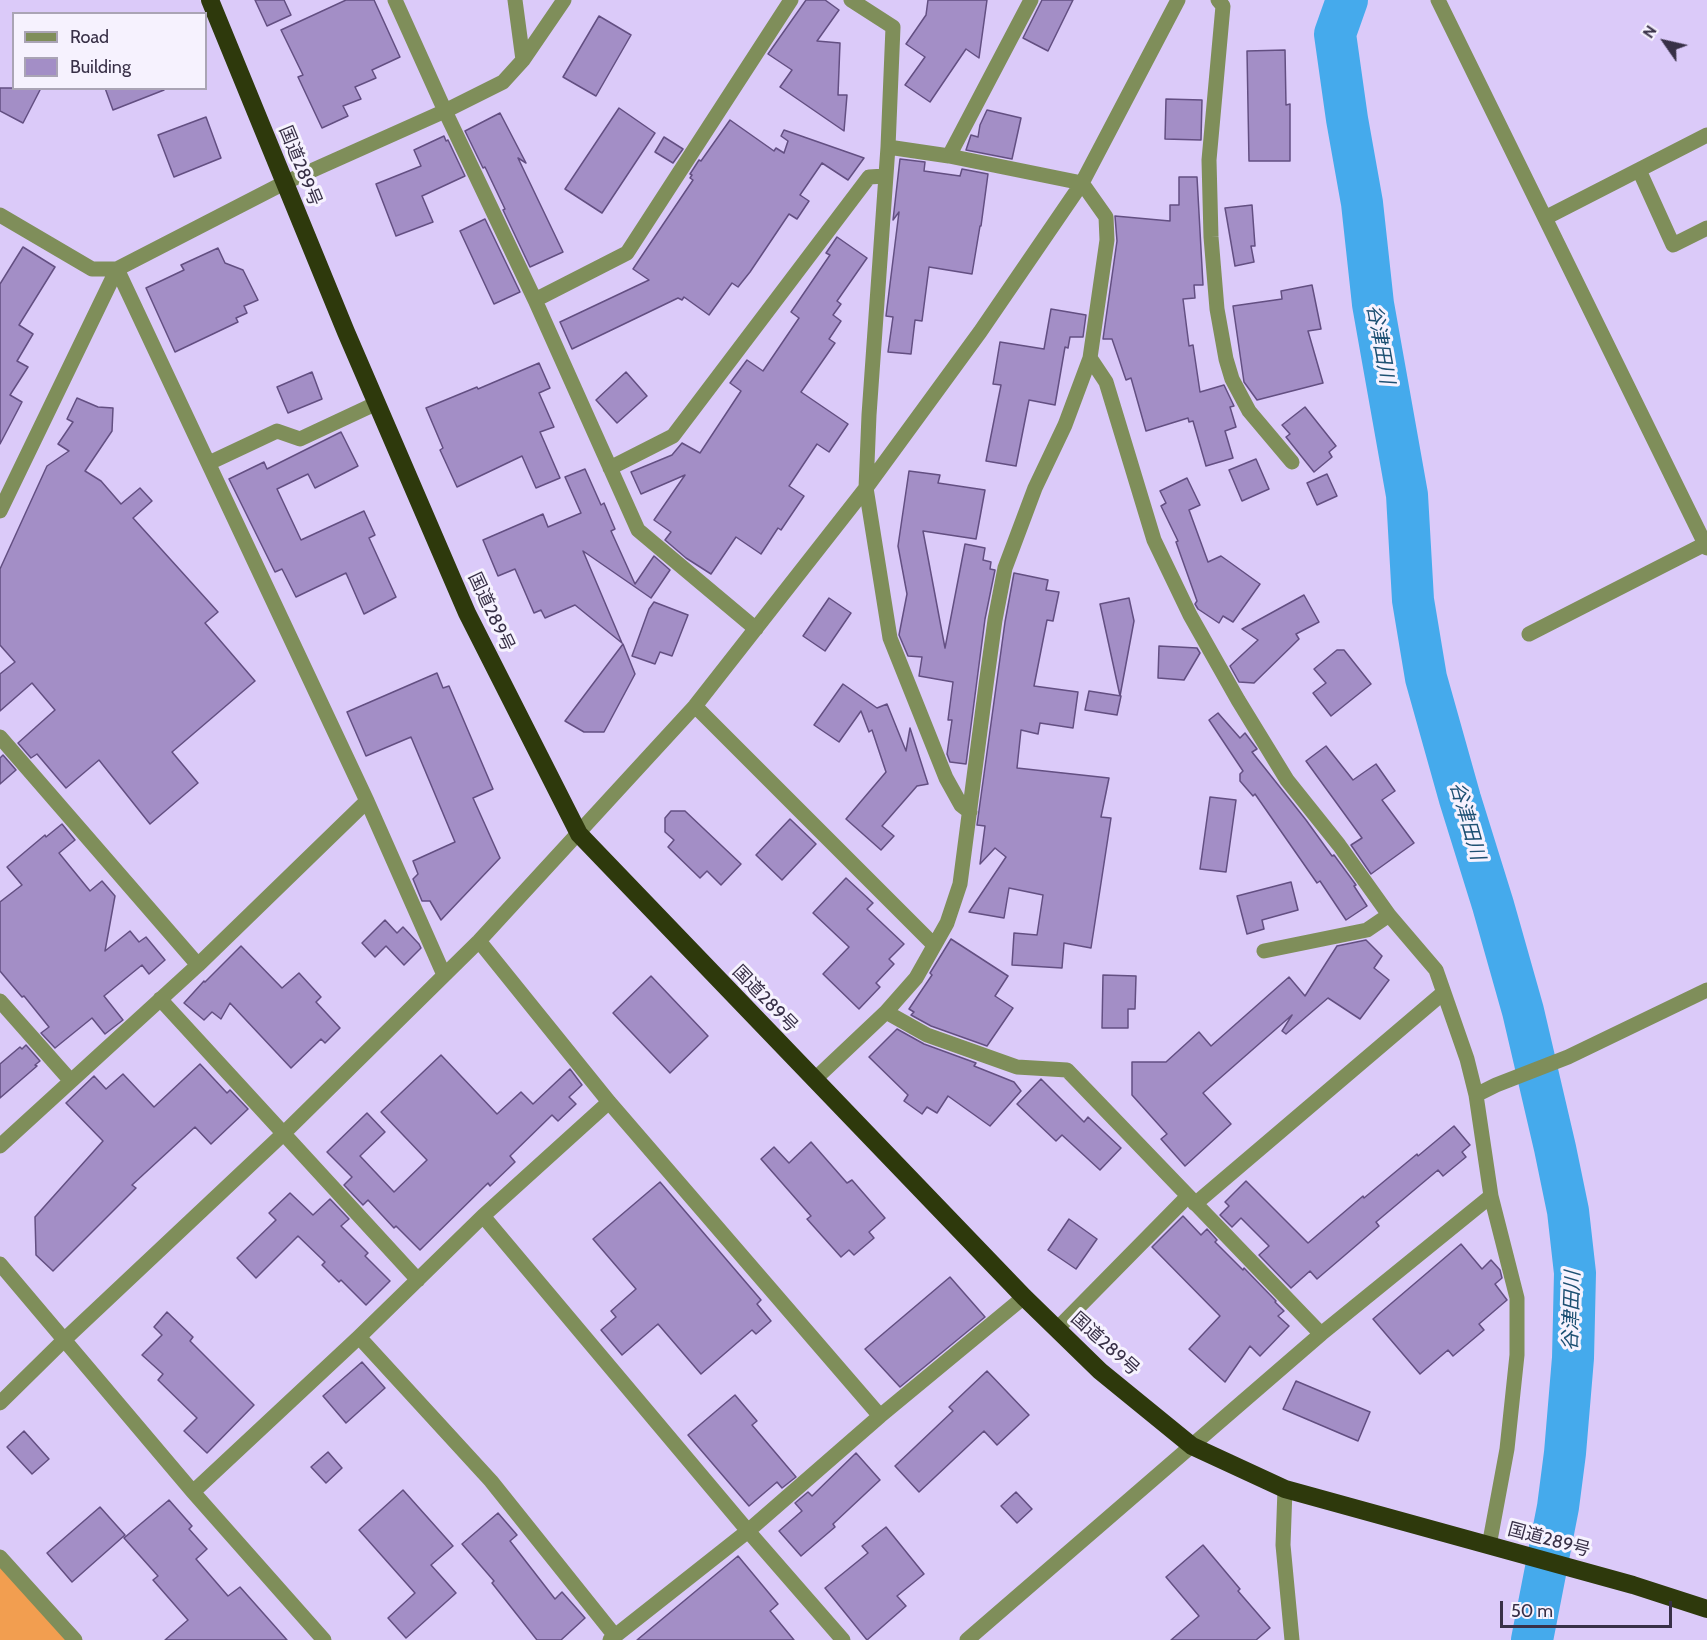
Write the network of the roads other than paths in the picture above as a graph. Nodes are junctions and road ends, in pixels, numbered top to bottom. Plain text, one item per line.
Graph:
1 (210, 0) edge
2 (395, 0) edge
3 (515, 0) edge
4 (564, 0) edge
5 (791, 0) edge
6 (851, 0) edge
7 (1031, 0) edge
8 (1178, 0) edge
9 (1218, 0) edge
10 (1438, 0) edge
11 (523, 60) junction
12 (445, 111) junction
13 (1707, 135) edge
14 (888, 147) junction
15 (950, 156) junction
16 (1639, 170) junction
17 (885, 176) junction
18 (284, 183) junction
19 (1082, 183) junction
20 (0, 215) edge
21 (1545, 218) junction
22 (1707, 228) edge
23 (117, 269) junction
24 (535, 300) junction
25 (1090, 358) junction
26 (377, 403) junction
27 (1293, 462) dead end
28 (208, 463) junction
29 (610, 468) junction
30 (866, 488) junction
31 (0, 511) edge
32 (1706, 546) edge
33 (756, 629) junction
34 (1528, 634) dead end
35 (695, 706) junction
36 (0, 737) edge
37 (367, 801) junction
38 (970, 812) junction
39 (579, 834) junction
40 (1389, 915) junction
41 (479, 941) junction
42 (934, 945) junction
43 (1264, 951) dead end
44 (198, 965) junction
45 (444, 975) junction
46 (1707, 990) edge
47 (1443, 993) junction
48 (160, 999) junction
49 (0, 1001) edge
50 (886, 1012) junction
51 (70, 1080) junction
52 (814, 1080) junction
53 (1476, 1095) junction
54 (609, 1102) junction
55 (283, 1134) junction
56 (0, 1146) edge
57 (1491, 1196) junction
58 (1192, 1200) junction
59 (483, 1216) junction
60 (0, 1264) edge
61 (418, 1280) junction
62 (1024, 1297) junction
63 (1057, 1329) junction
64 (1321, 1334) junction
65 (359, 1337) junction
66 (64, 1340) junction
67 (0, 1403) edge
68 (880, 1416) junction
69 (1192, 1446) junction
70 (1285, 1489) junction
71 (193, 1492) junction
72 (748, 1531) junction
73 (1495, 1547) junction
74 (0, 1557) edge
75 (1707, 1608) edge
76 (613, 1638) edge
77 (75, 1640) edge
78 (324, 1640) edge
79 (843, 1640) edge
80 (968, 1640) edge
81 (1292, 1640) edge

1 - 18 highway, 国道289号
2 - 12 street
3 - 11 street
4 - 11 street
5 - 24 street
6 - 14 street
7 - 15 street
8 - 19 street
9 - 27 street
10 - 21 street
11 - 12 street
12 - 18 street
12 - 24 street
13 - 16 street
14 - 15 street
14 - 17 street
15 - 19 street
16 - 21 street
16 - 22 street
17 - 29 street
17 - 30 street
18 - 23 street
18 - 26 highway, 国道289号
19 - 25 street
19 - 30 street
20 - 23 street
21 - 32 street
23 - 28 street
23 - 31 street
24 - 29 street
25 - 38 street
25 - 40 street
26 - 28 street
26 - 39 highway, 国道289号
28 - 37 street
29 - 33 street
30 - 33 street
30 - 38 street
32 - 34 street
33 - 35 street
35 - 39 street
35 - 42 street
36 - 44 street
37 - 44 street
37 - 45 street
38 - 42 street
39 - 41 street
39 - 52 highway, 国道289号
40 - 43 street
40 - 47 street
41 - 45 street
41 - 54 street
42 - 50 street
44 - 48 street
45 - 55 street
46 - 53 street
47 - 53 street
47 - 58 street
48 - 51 street
48 - 55 street
49 - 51 street
50 - 52 street
50 - 58 street
51 - 56 street
52 - 62 highway, 国道289号
53 - 57 street
54 - 59 street
54 - 68 street
55 - 61 street
55 - 66 street
57 - 64 street
57 - 73 street
58 - 63 street
58 - 64 street
59 - 61 street
59 - 72 street
60 - 66 street
61 - 65 street
62 - 63 highway, 国道289号
62 - 68 street
63 - 69 highway, 国道289号
64 - 69 street
65 - 71 street
65 - 76 street
66 - 67 street
66 - 71 street
68 - 72 street
69 - 70 highway, 国道289号
69 - 80 street
70 - 73 highway, 国道289号
70 - 81 street
71 - 78 street
72 - 76 street
72 - 79 street
73 - 75 highway, 国道289号
74 - 77 street

